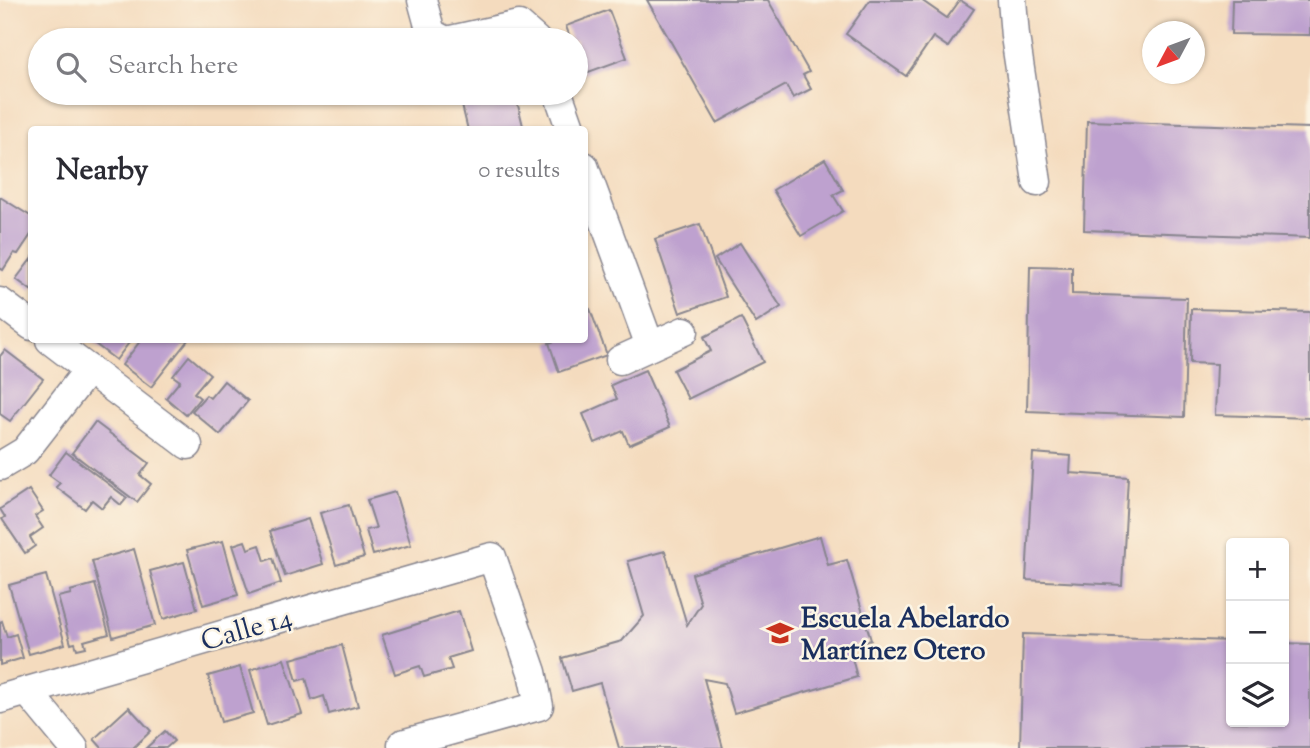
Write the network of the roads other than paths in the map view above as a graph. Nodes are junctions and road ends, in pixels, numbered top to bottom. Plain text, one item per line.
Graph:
1 (422, 0) edge
2 (1012, 0) edge
3 (430, 28) edge
4 (505, 28) edge
5 (522, 28) edge
6 (562, 105) edge
7 (570, 126) edge
8 (588, 177) edge
9 (1037, 182) dead end
10 (0, 302) edge
11 (28, 323) edge
12 (684, 331) dead end
13 (54, 343) edge
14 (650, 346) junction
15 (620, 359) dead end
16 (89, 369) junction
17 (188, 445) dead end
18 (0, 466) edge
19 (27, 691) junction
20 (0, 699) edge
21 (402, 744) dead end
22 (74, 748) edge

1 - 3 street
2 - 9 street
4 - 5 street
6 - 7 street
8 - 14 street
10 - 11 street
12 - 14 street
13 - 16 street
14 - 15 street
16 - 17 street
16 - 18 street
19 - 20 street, Calle 14
19 - 21 street, Calle 14
19 - 22 street

